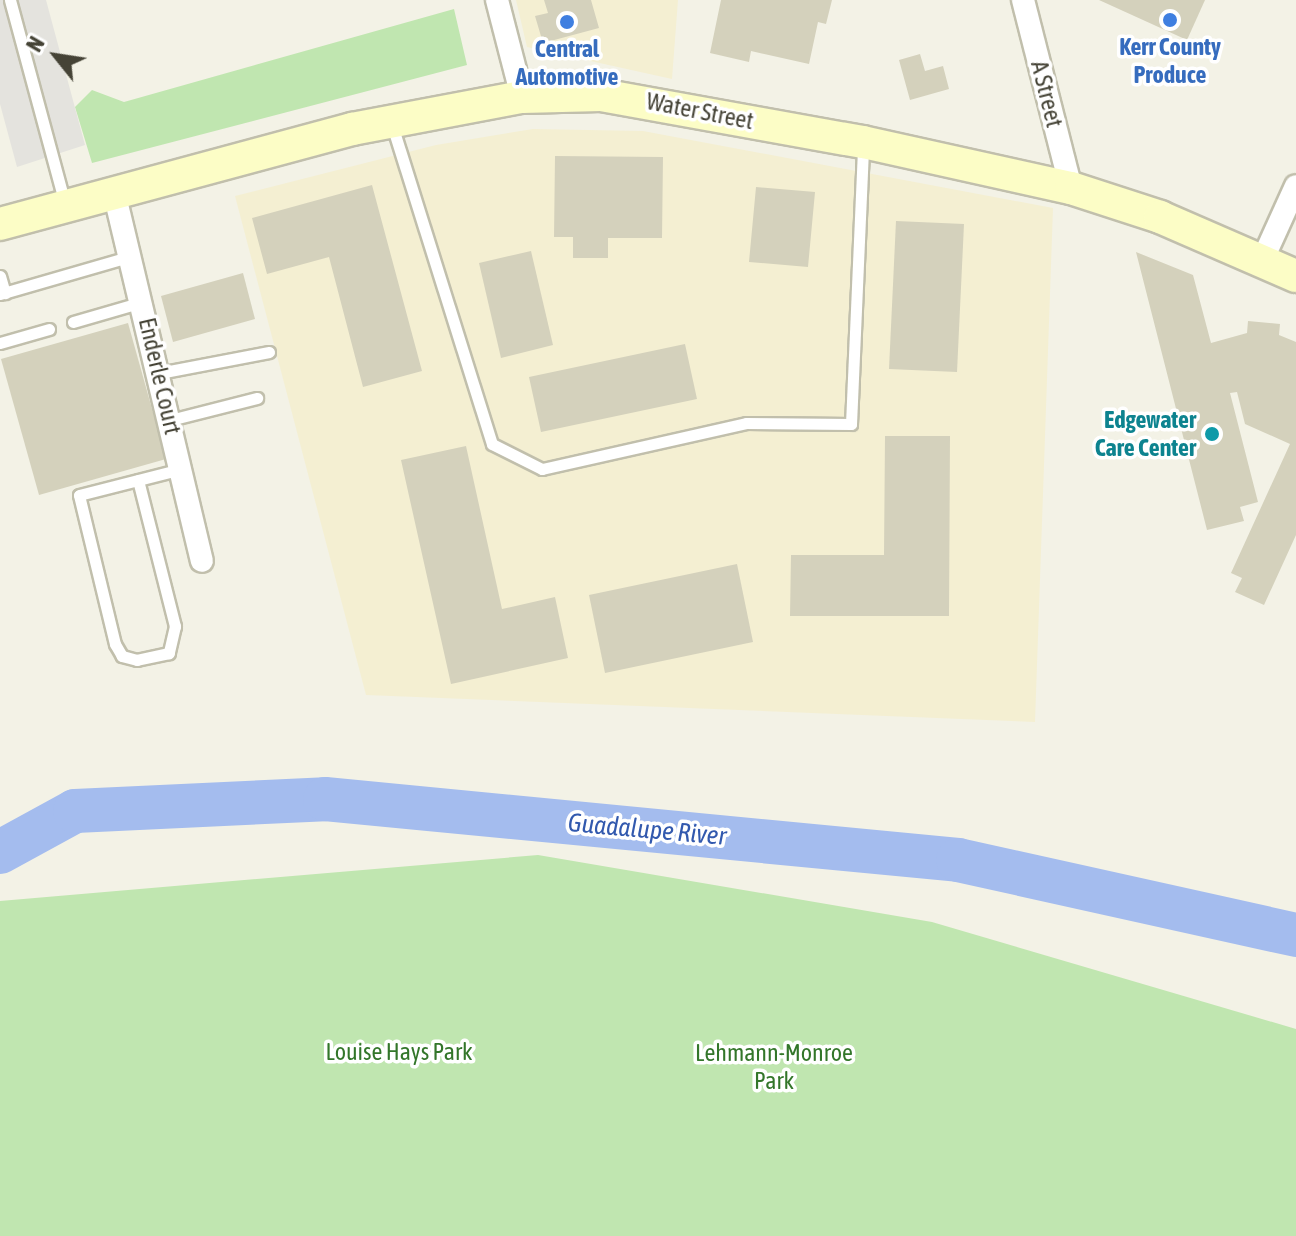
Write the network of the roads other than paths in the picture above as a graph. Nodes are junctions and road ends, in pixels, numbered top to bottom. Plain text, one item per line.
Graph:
1 (10, 0) edge
2 (497, 0) edge
3 (1023, 0) edge
4 (522, 97) junction
5 (390, 121) junction
6 (863, 142) junction
7 (1296, 186) edge
8 (1071, 188) junction
9 (114, 192) junction
10 (66, 206) junction
11 (3, 219) edge
12 (132, 256) junction
13 (1262, 261) junction
14 (0, 276) edge
15 (1296, 276) edge
16 (3, 293) edge
17 (143, 302) junction
18 (73, 322) dead end
19 (49, 329) dead end
20 (0, 343) edge
21 (269, 352) dead end
22 (159, 373) junction
23 (257, 398) dead end
24 (170, 420) junction
25 (181, 469) junction
26 (138, 480) junction
27 (202, 561) dead end

1 - 10 lane
2 - 4 street
3 - 8 street, A Street
4 - 5 street, Water Street
4 - 6 street, Water Street
5 - 6 lane
5 - 9 street, Water Street
6 - 8 street, Water Street
7 - 13 street
8 - 13 street, Water Street
9 - 10 street, Water Street
9 - 12 street, Enderle Court
10 - 11 street, Water Street
12 - 16 lane
12 - 17 street, Enderle Court
13 - 15 street, Water Street
14 - 16 lane
17 - 18 lane
17 - 22 street, Enderle Court
19 - 20 lane
21 - 22 lane
22 - 24 street, Enderle Court
23 - 24 lane
24 - 25 street, Enderle Court
25 - 26 lane
25 - 27 street, Enderle Court
26 - 26 lane

